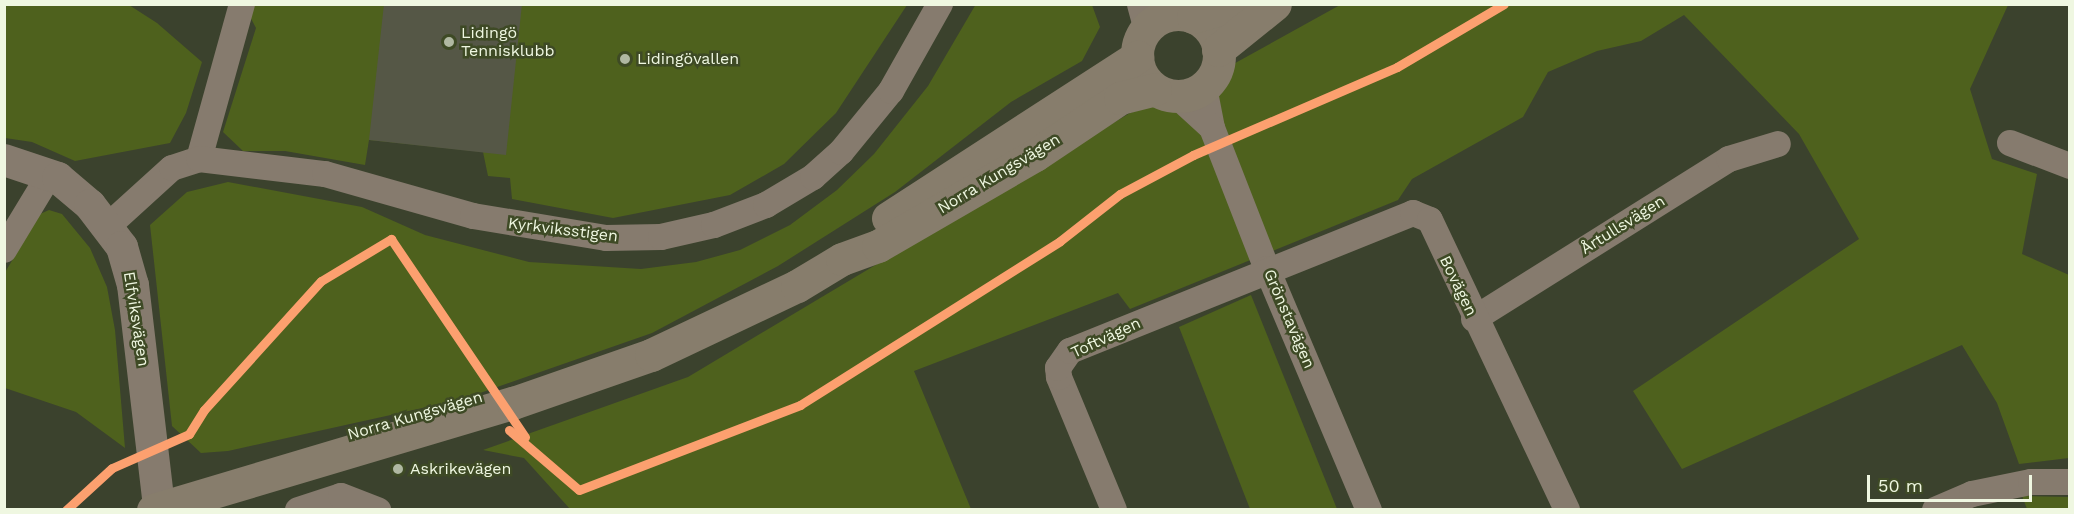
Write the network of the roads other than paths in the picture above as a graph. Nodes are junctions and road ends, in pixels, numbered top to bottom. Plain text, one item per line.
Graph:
1 (242, 4) edge
2 (940, 4) edge
3 (1238, 4) edge
4 (1275, 4) edge
5 (1186, 12) edge
6 (1146, 15) edge
7 (1218, 50) junction
8 (1137, 57) junction
9 (1179, 90) junction
10 (2010, 143) dead end
11 (1778, 144) dead end
12 (199, 159) junction
13 (4, 160) edge
14 (2070, 166) edge
15 (50, 174) junction
16 (108, 226) junction
17 (4, 250) edge
18 (842, 259) junction
19 (1267, 269) junction
20 (1474, 319) junction
21 (2070, 482) edge
22 (157, 509) edge
23 (298, 510) edge
24 (378, 510) edge
25 (1114, 510) edge
26 (1369, 510) edge
27 (1567, 510) edge
28 (1935, 510) edge

1 - 12 street
2 - 12 street, Kyrkviksstigen
3 - 5 main road
4 - 7 main road
5 - 6 main road
5 - 7 main road
6 - 8 main road
7 - 9 main road
8 - 9 main road
8 - 18 main road, Norra Kungsvägen
9 - 18 main road, Norra Kungsvägen
9 - 19 street, Grönstavägen
10 - 14 street
11 - 20 street, Årtullsvägen
12 - 16 street, Kyrkviksstigen
13 - 15 street, Elfviksvägen
15 - 16 street, Elfviksvägen
15 - 17 street
16 - 22 street, Elfviksvägen
18 - 22 main road, Norra Kungsvägen
19 - 20 street, Bovägen
19 - 25 street, Toftvägen
19 - 26 street, Grönstavägen
20 - 27 street, Bovägen
21 - 28 street
23 - 24 street

